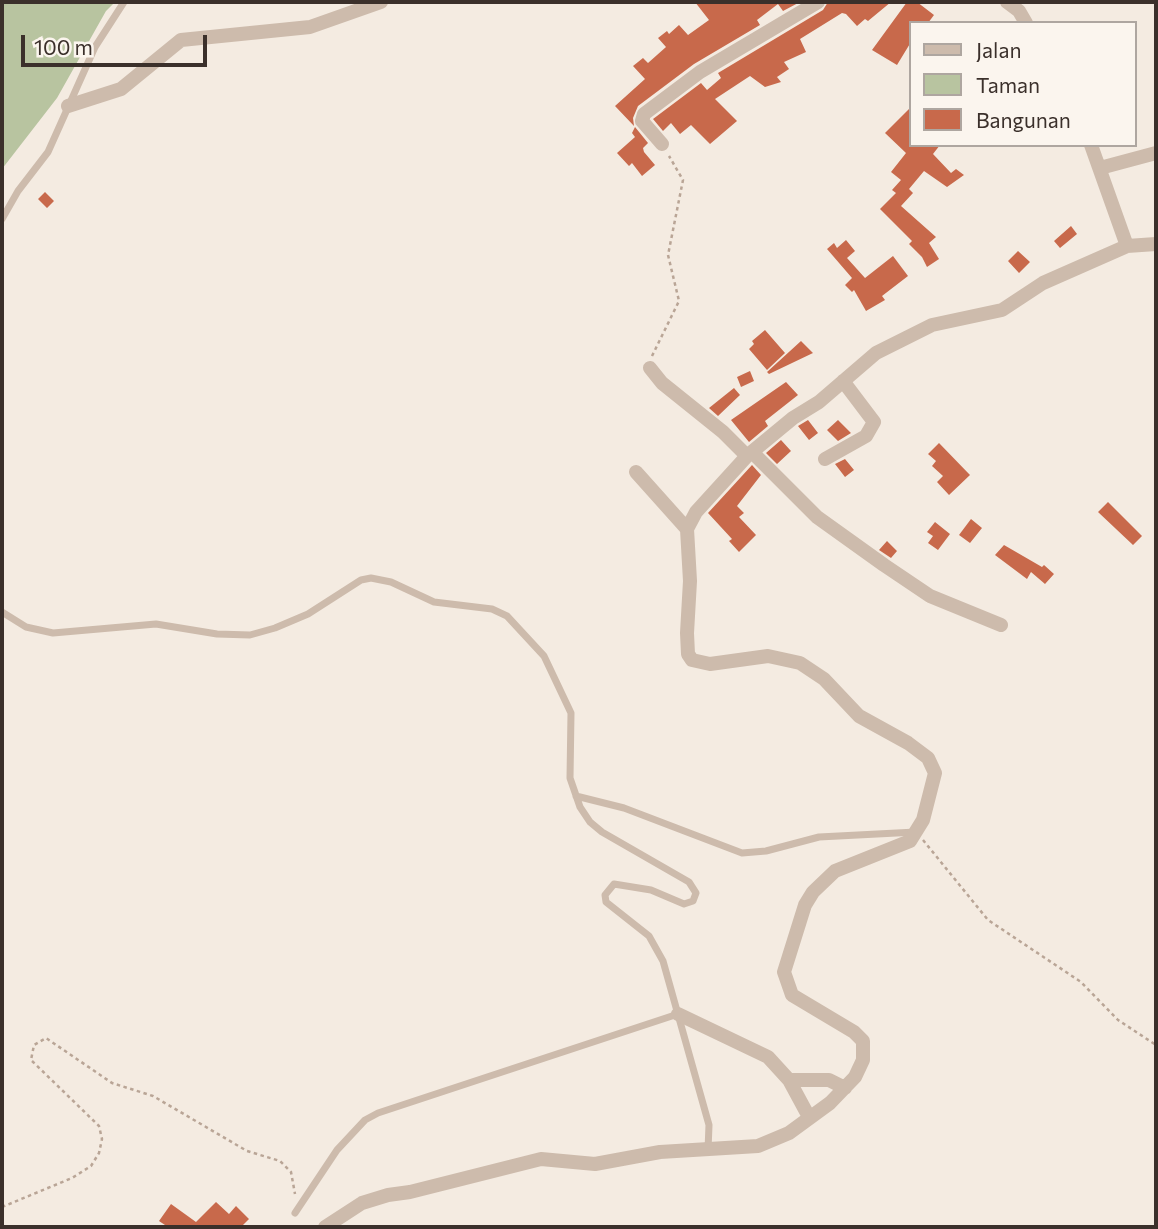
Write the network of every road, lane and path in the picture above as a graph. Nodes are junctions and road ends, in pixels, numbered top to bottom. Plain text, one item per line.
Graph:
1 (124, 2) edge
2 (381, 2) edge
3 (818, 2) edge
4 (1007, 2) edge
5 (1025, 21) edge
6 (68, 106) junction
7 (662, 144) joint
8 (1092, 147) edge
9 (1156, 153) edge
10 (1100, 168) junction
11 (2, 219) edge
12 (1156, 244) edge
13 (1127, 246) junction
14 (650, 368) joint
15 (843, 381) junction
16 (749, 454) junction
17 (825, 459) dead end
18 (636, 472) dead end
19 (687, 529) junction
20 (2, 612) edge
21 (1001, 625) dead end
22 (576, 796) junction
23 (917, 832) junction
24 (678, 1014) junction
25 (1156, 1045) edge
26 (789, 1080) junction
27 (845, 1088) junction
28 (809, 1117) junction
29 (708, 1150) junction
30 (2, 1207) edge
31 (295, 1213) joint
32 (325, 1227) edge

1 - 6 lane
2 - 6 street
3 - 7 street
4 - 5 street
6 - 11 lane
7 - 14 path
8 - 10 street
9 - 10 street
10 - 13 street
12 - 13 street
13 - 15 street
14 - 16 street
15 - 16 street
15 - 17 street
16 - 19 street
16 - 21 street
18 - 19 street
19 - 23 street
20 - 22 lane
22 - 23 lane
22 - 24 lane
23 - 25 path
23 - 27 street
24 - 26 street
24 - 29 lane
24 - 31 lane
26 - 27 street
26 - 28 street
27 - 28 street
28 - 29 street
29 - 32 street
30 - 31 path

